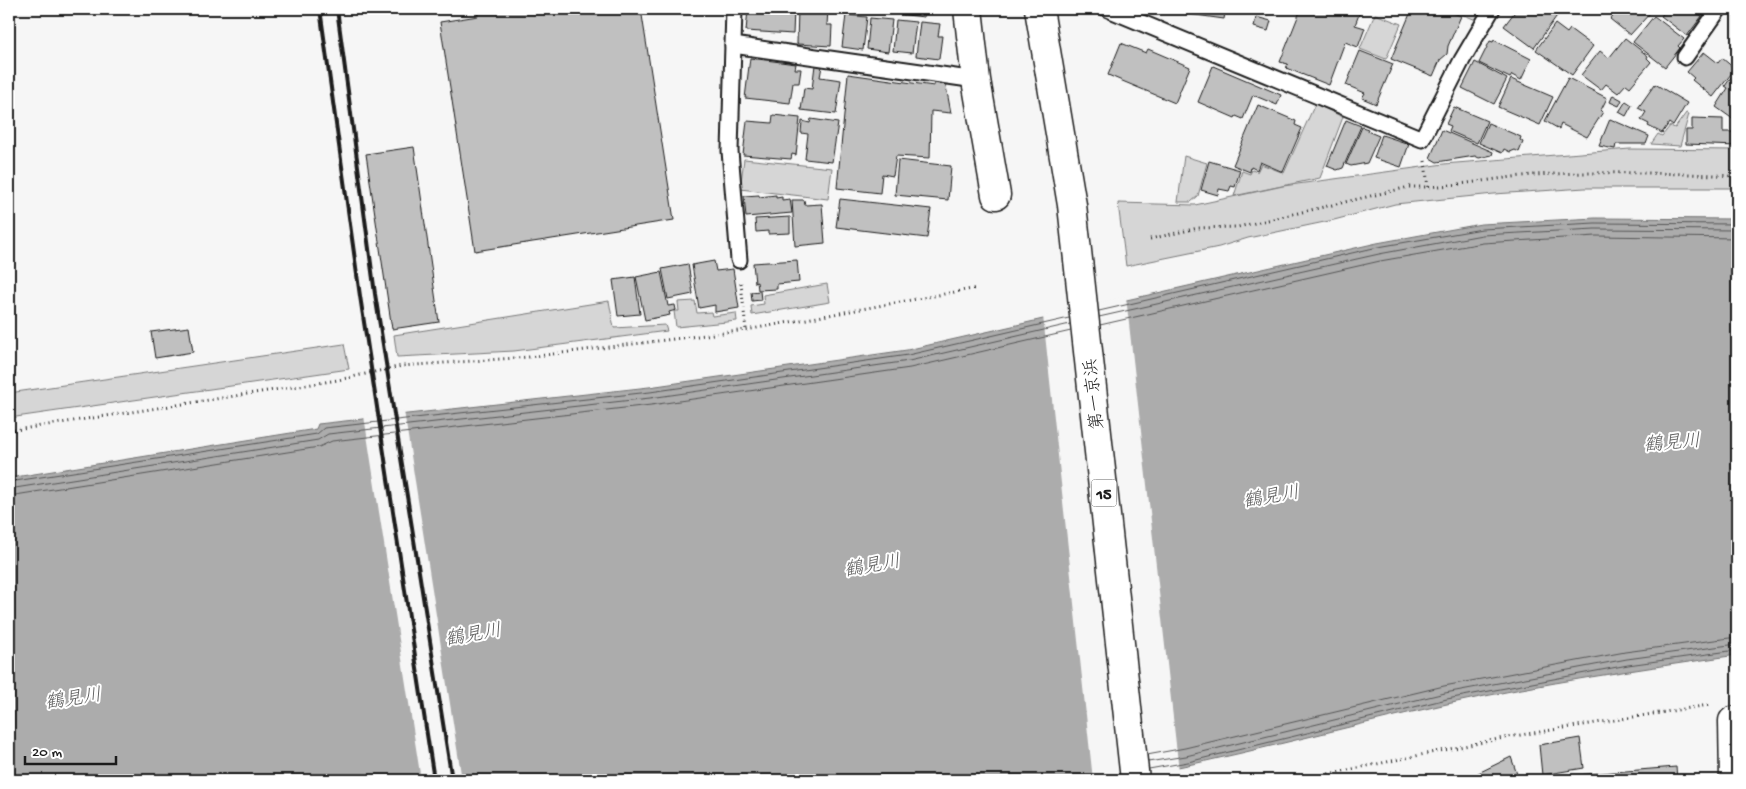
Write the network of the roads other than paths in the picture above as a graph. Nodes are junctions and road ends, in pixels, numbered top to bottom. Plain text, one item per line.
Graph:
1 (734, 9) edge
2 (968, 9) edge
3 (1039, 9) edge
4 (1108, 9) edge
5 (1492, 9) edge
6 (1719, 9) edge
7 (733, 45) junction
8 (1685, 57) dead end
9 (976, 80) junction
10 (996, 195) dead end
11 (739, 260) dead end
12 (1725, 712) road end
13 (1135, 780) edge
14 (1734, 780) edge

1 - 7 lane
2 - 9 main road
3 - 13 main road, 第一京浜 / 15
4 - 5 lane
6 - 8 lane
7 - 9 lane
7 - 11 lane
9 - 10 main road
12 - 14 main road

